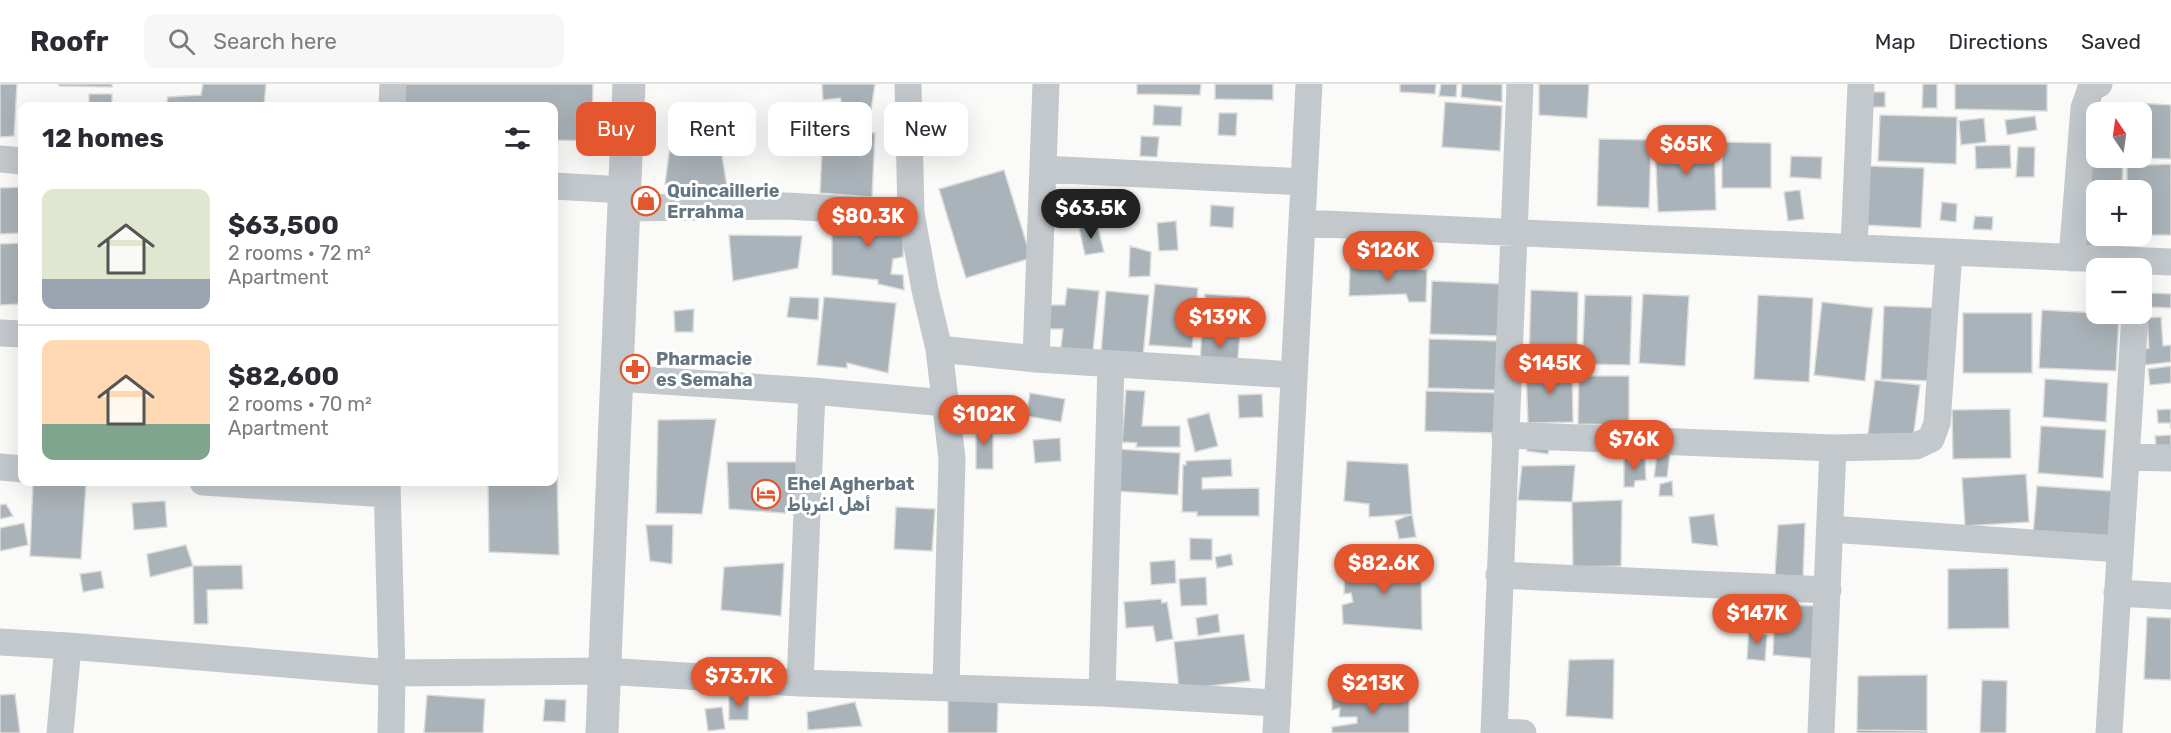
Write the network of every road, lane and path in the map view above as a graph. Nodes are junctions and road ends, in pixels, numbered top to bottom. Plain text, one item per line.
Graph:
1 (393, 84) edge
2 (629, 84) edge
3 (908, 84) edge
4 (1046, 84) edge
5 (1309, 84) edge
6 (1520, 84) edge
7 (1861, 84) edge
8 (2098, 84) edge
9 (392, 102) edge
10 (0, 159) edge
11 (18, 160) edge
12 (1043, 169) junction
13 (1304, 182) junction
14 (558, 187) edge
15 (624, 199) junction
16 (911, 213) junction
17 (1302, 223) junction
18 (1512, 232) junction
19 (1854, 248) junction
20 (1949, 252) junction
21 (2072, 258) junction
22 (2086, 259) edge
23 (2171, 262) edge
24 (2152, 264) edge
25 (2134, 324) edge
26 (0, 333) edge
27 (18, 334) edge
28 (939, 349) junction
29 (1036, 359) junction
30 (1111, 364) junction
31 (1294, 375) junction
32 (616, 378) junction
33 (812, 391) junction
34 (945, 403) junction
35 (1505, 435) junction
36 (1833, 448) junction
37 (2126, 457) junction
38 (2171, 458) edge
39 (0, 467) edge
40 (18, 469) edge
41 (325, 486) edge
42 (386, 488) edge
43 (1830, 529) junction
44 (2120, 549) junction
45 (1499, 575) junction
46 (1828, 590) junction
47 (2117, 593) junction
48 (2171, 596) edge
49 (0, 642) edge
50 (68, 646) junction
51 (604, 671) junction
52 (392, 673) junction
53 (800, 683) junction
54 (946, 687) junction
55 (1102, 693) junction
56 (1278, 703) junction
57 (60, 733) edge
58 (391, 733) edge
59 (602, 733) edge
60 (1276, 733) edge
61 (1494, 733) edge
62 (1523, 733) edge
63 (1821, 733) edge
64 (2109, 733) edge

1 - 9 street
2 - 15 street
3 - 16 street
4 - 12 street
5 - 13 street
6 - 18 street
7 - 19 street
8 - 21 street
10 - 11 street
12 - 13 street
12 - 29 street
13 - 17 street
14 - 15 street
15 - 16 street
15 - 32 street
16 - 28 street
17 - 18 street
17 - 31 street
18 - 19 street
18 - 35 street
19 - 20 street
20 - 21 street
20 - 36 street
21 - 22 street
23 - 24 street
25 - 37 street
26 - 27 street
28 - 29 street
28 - 34 street
29 - 30 street
30 - 31 street
30 - 55 street
31 - 56 street
32 - 33 street
32 - 51 street
33 - 34 street
33 - 53 street
34 - 54 street
35 - 36 street
35 - 45 street
36 - 43 street
37 - 38 street
37 - 44 street
39 - 40 street
41 - 42 street
42 - 52 street
43 - 44 street
43 - 46 street
44 - 47 street
45 - 46 street
45 - 61 street
46 - 63 street
47 - 48 street
47 - 64 street
49 - 50 street
50 - 52 street
50 - 57 street
51 - 52 street
51 - 53 street
51 - 59 street
52 - 58 street
53 - 54 street
54 - 55 street
55 - 56 street
56 - 60 street
61 - 62 street

